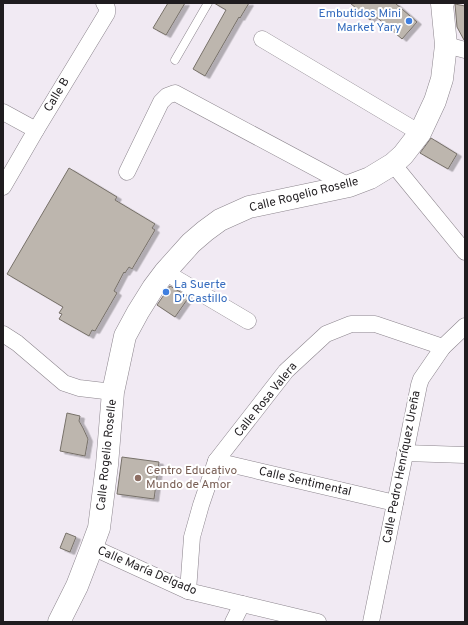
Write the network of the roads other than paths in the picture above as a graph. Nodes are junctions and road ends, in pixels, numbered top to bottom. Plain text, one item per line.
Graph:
1 (104, 3) edge
2 (208, 3) edge
3 (442, 3) edge
4 (262, 39) dead end
5 (455, 48) edge
6 (175, 60) dead end
7 (3, 112) edge
8 (36, 130) junction
9 (420, 133) junction
10 (393, 164) junction
11 (128, 172) dead end
12 (350, 186) junction
13 (3, 187) edge
14 (465, 252) edge
15 (165, 272) junction
16 (248, 321) dead end
17 (465, 326) edge
18 (3, 334) edge
19 (444, 347) junction
20 (113, 392) junction
21 (405, 453) junction
22 (465, 455) edge
23 (216, 461) junction
24 (395, 504) junction
25 (92, 547) junction
26 (188, 591) junction
27 (242, 604) junction
28 (59, 622) edge
29 (234, 622) edge
30 (318, 622) edge
31 (371, 622) edge

1 - 8 street, Calle B
2 - 6 lane
3 - 5 street, Calle Rogelio Roselle
4 - 9 street
5 - 9 street, Calle Rogelio Roselle
7 - 8 street
8 - 13 street, Calle B
9 - 10 street, Calle Rogelio Roselle
10 - 12 street, Calle Rogelio Roselle
10 - 14 street
11 - 12 street
12 - 15 street, Calle Rogelio Roselle
15 - 16 street
15 - 20 street, Calle Rogelio Roselle
17 - 19 street, Calle Pedro Henríquez Ureña
18 - 20 street
19 - 21 street, Calle Pedro Henríquez Ureña
19 - 23 street, Calle Rosa Valera
20 - 25 street, Calle Rogelio Roselle
21 - 22 street
21 - 24 street, Calle Pedro Henríquez Ureña
23 - 24 street, Calle Sentimental
23 - 26 street, Calle Rosa Valera
24 - 31 street, Calle Pedro Henríquez Ureña
25 - 26 street, Calle María Delgado
25 - 28 street, Calle Rogelio Roselle
26 - 27 street, Calle María Delgado
27 - 29 street
27 - 30 street, Calle María Delgado

